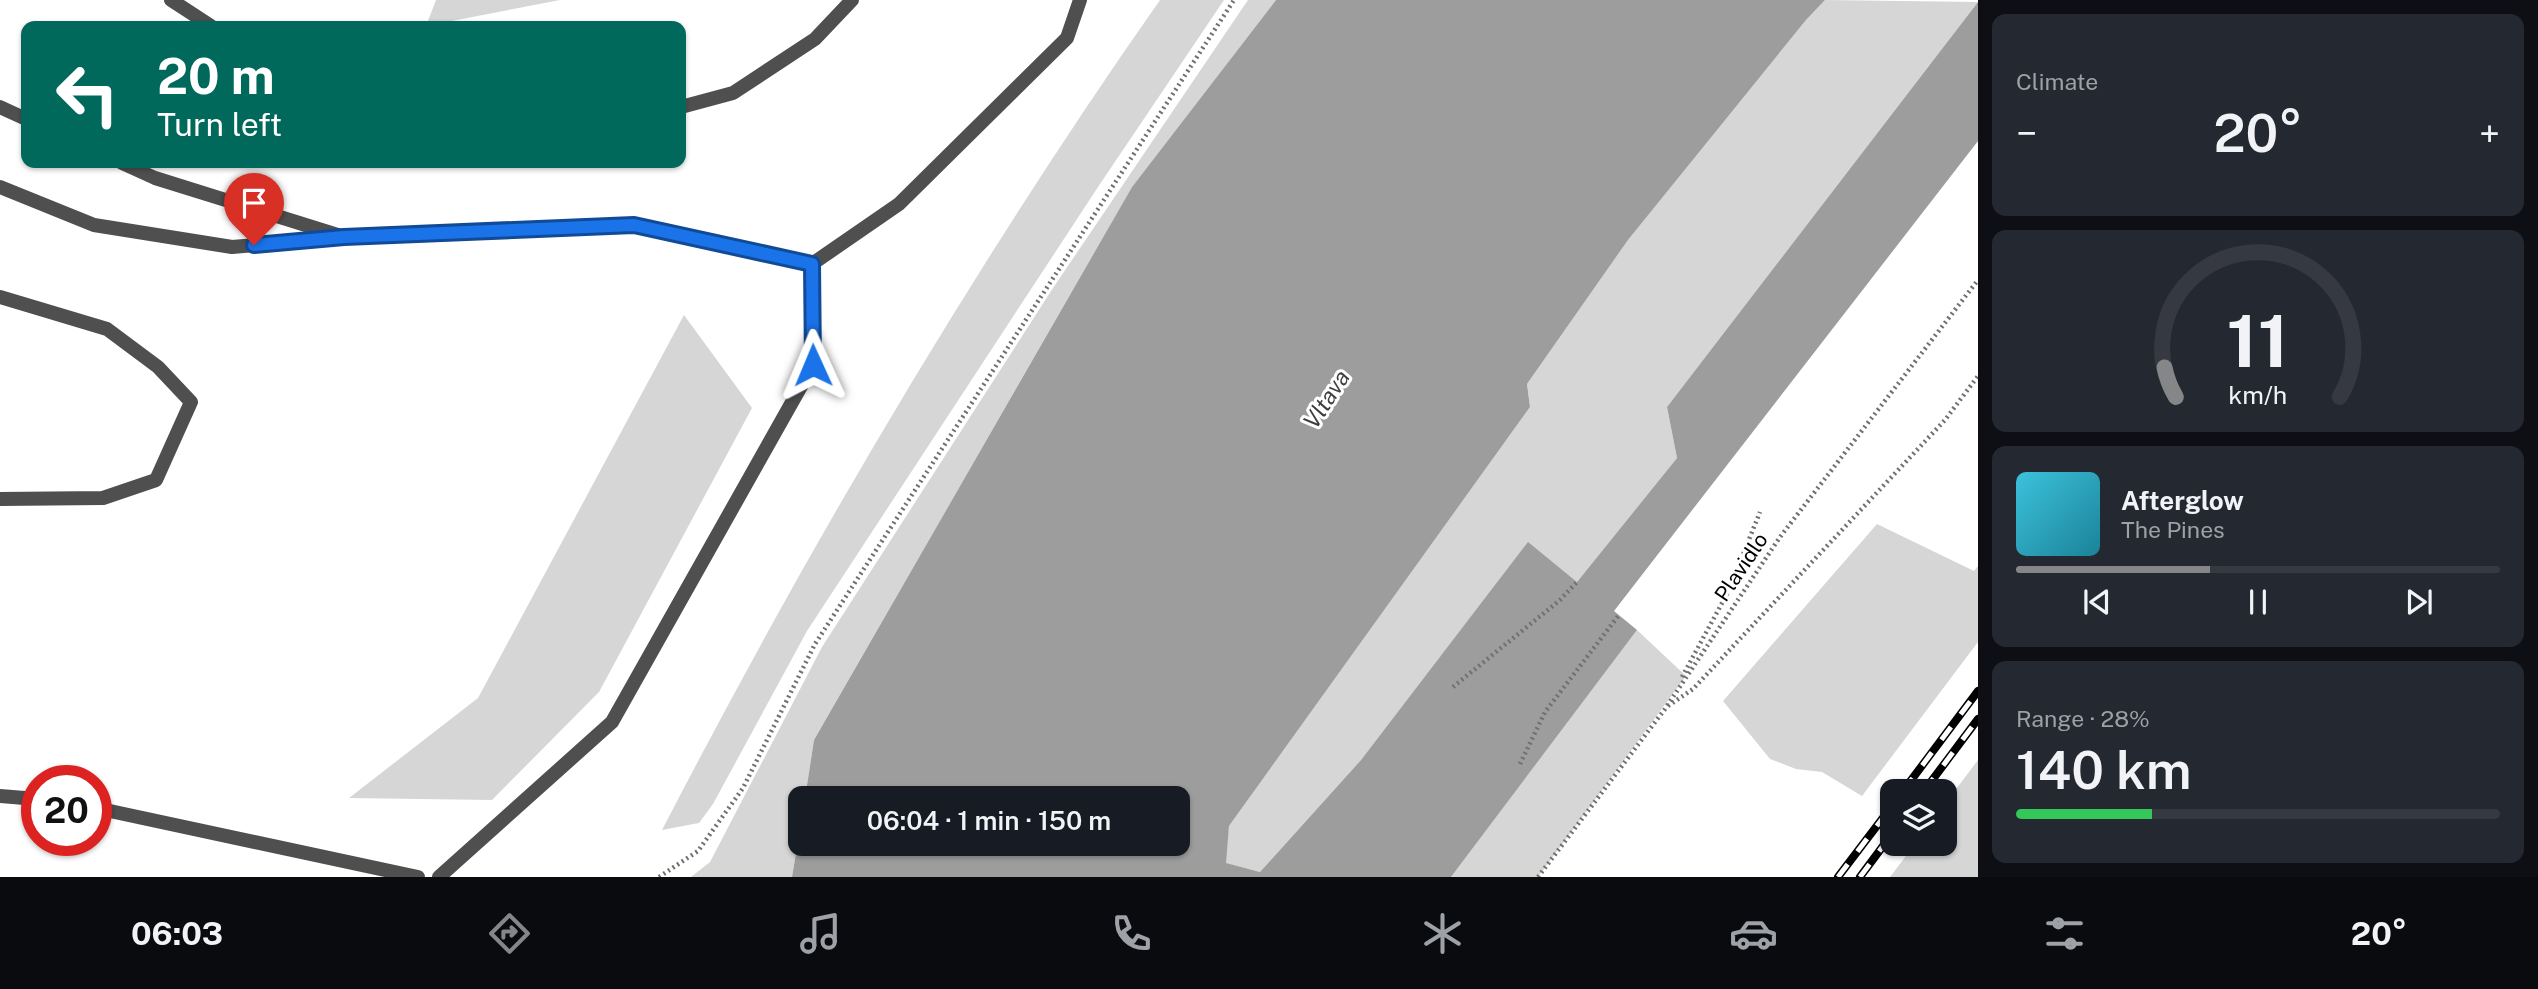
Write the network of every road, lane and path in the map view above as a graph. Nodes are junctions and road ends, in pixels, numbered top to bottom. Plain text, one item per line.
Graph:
1 (172, 0) edge
2 (852, 0) edge
3 (1080, 0) edge
4 (1234, 0) edge
5 (204, 21) edge
6 (686, 106) edge
7 (0, 107) edge
8 (21, 117) edge
9 (133, 168) edge
10 (0, 187) edge
11 (344, 237) junction
12 (812, 264) junction
13 (1978, 280) edge
14 (0, 297) edge
15 (1978, 376) edge
16 (0, 499) edge
17 (1760, 512) dead end
18 (1577, 582) dead end
19 (1619, 615) dead end
20 (1453, 687) dead end
21 (1665, 709) junction
22 (1520, 764) dead end
23 (0, 796) edge
24 (21, 798) edge
25 (112, 810) edge
26 (418, 877) edge
27 (439, 877) edge
28 (659, 877) edge
29 (1538, 877) edge

1 - 5 lane
2 - 6 lane
3 - 12 lane
4 - 28 path
7 - 8 lane
9 - 11 lane
10 - 11 lane
11 - 12 lane
12 - 27 lane
13 - 21 path, Plavidlo
14 - 16 lane
15 - 21 path
17 - 21 path
18 - 20 path
19 - 22 path
21 - 29 path, Plavidlo
23 - 24 lane
25 - 26 lane

